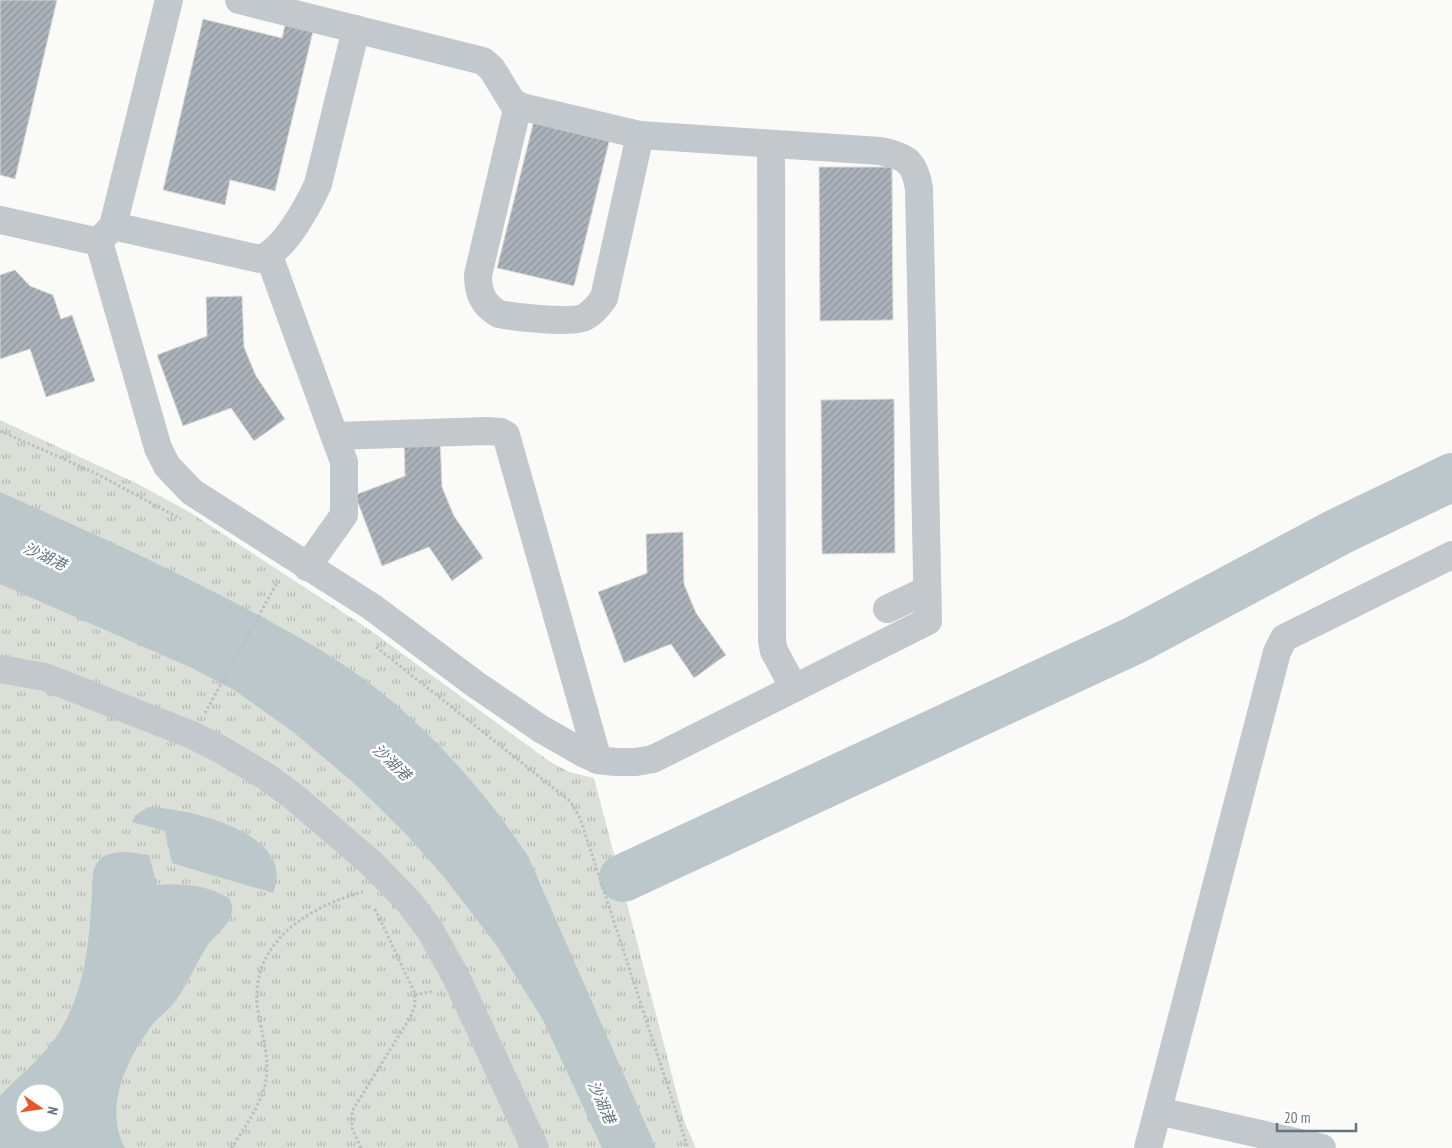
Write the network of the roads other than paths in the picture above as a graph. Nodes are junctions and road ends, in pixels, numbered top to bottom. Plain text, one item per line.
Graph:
1 (169, 0) edge
2 (239, 0) edge
3 (356, 29) junction
4 (518, 105) junction
5 (640, 135) junction
6 (771, 144) junction
7 (0, 220) edge
8 (106, 234) junction
9 (269, 256) junction
10 (335, 436) junction
11 (1452, 555) edge
12 (307, 567) junction
13 (927, 590) junction
14 (887, 609) dead end
15 (1, 673) edge
16 (794, 688) junction
17 (598, 760) junction
18 (1158, 1110) junction
19 (535, 1148) edge
20 (1148, 1148) edge
21 (1322, 1148) edge

1 - 8 street
2 - 3 street
3 - 4 street
3 - 9 street
4 - 5 street
4 - 5 street
5 - 6 street
6 - 13 street
6 - 16 street
7 - 8 street
8 - 9 street
8 - 12 street
9 - 10 street
10 - 12 street
10 - 17 street
11 - 18 street
12 - 17 street
13 - 14 street
13 - 16 street
15 - 19 street
16 - 17 street
18 - 20 street
18 - 21 street

